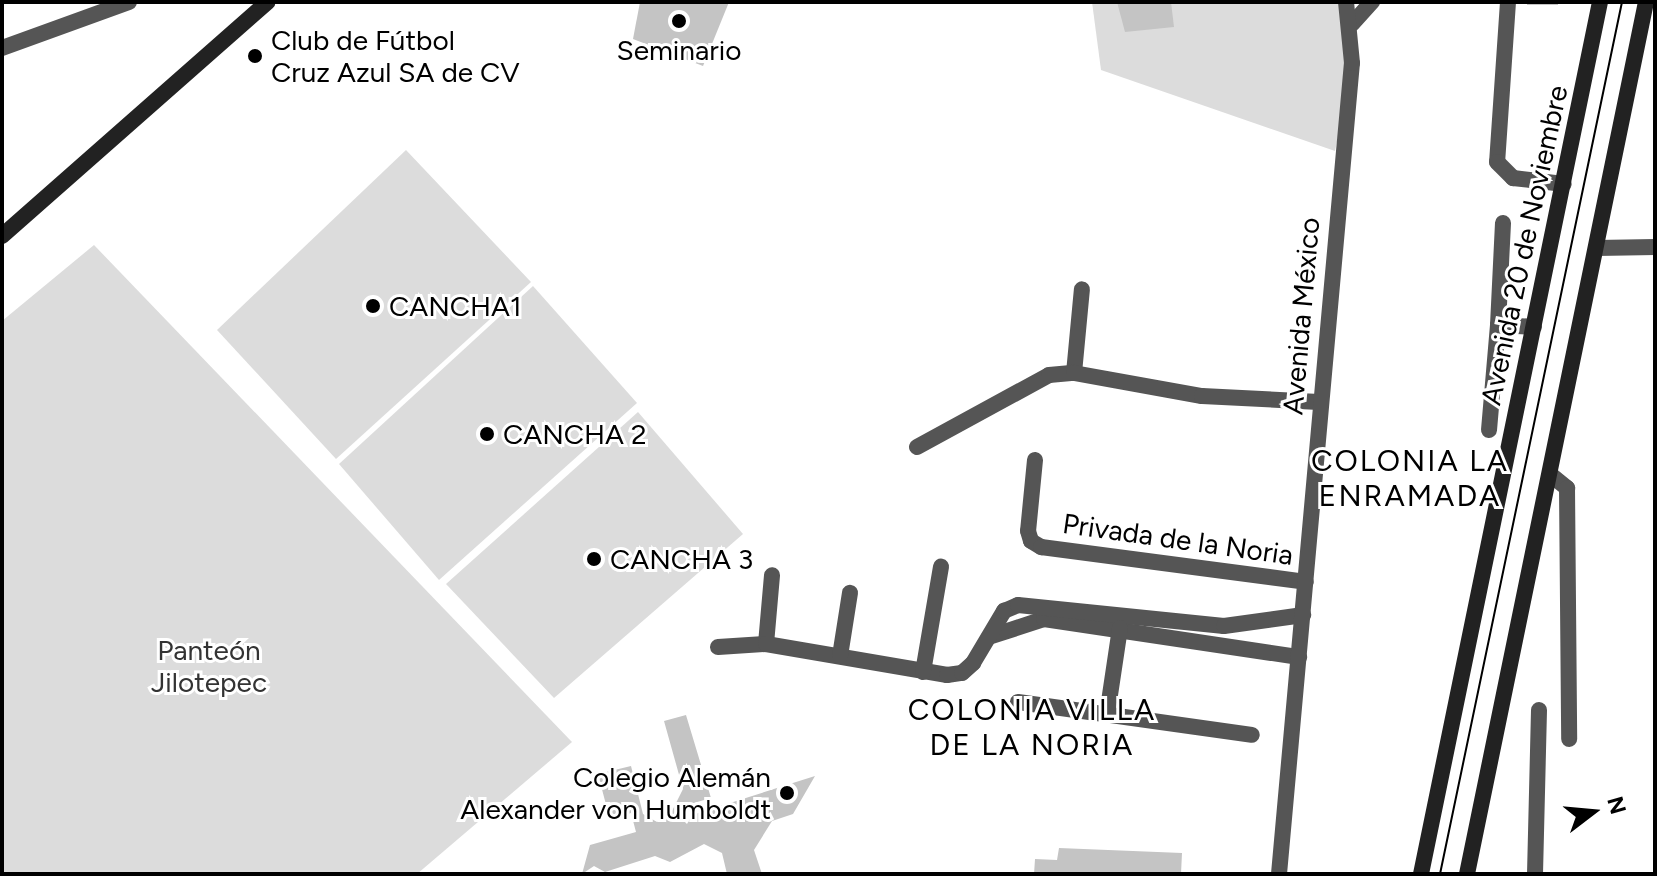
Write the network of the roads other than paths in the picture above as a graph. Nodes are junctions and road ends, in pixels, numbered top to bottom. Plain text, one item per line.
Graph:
1 (129, 2) edge
2 (267, 2) edge
3 (1346, 2) edge
4 (1372, 2) edge
5 (1508, 2) edge
6 (1600, 2) edge
7 (1646, 2) edge
8 (1352, 24) junction
9 (2, 48) edge
10 (1564, 184) junction
11 (1503, 223) dead end
12 (2, 236) edge
13 (1655, 247) edge
14 (1597, 248) junction
15 (1082, 289) dead end
16 (1498, 325) junction
17 (1534, 327) junction
18 (1074, 373) junction
19 (1319, 402) junction
20 (1489, 430) dead end
21 (917, 447) dead end
22 (1035, 460) dead end
23 (1551, 475) junction
24 (941, 567) dead end
25 (772, 575) dead end
26 (1306, 582) junction
27 (850, 593) dead end
28 (1303, 615) junction
29 (1086, 618) junction
30 (1162, 627) junction
31 (1120, 628) junction
32 (1222, 635) junction
33 (766, 644) junction
34 (718, 647) dead end
35 (840, 656) junction
36 (1299, 657) junction
37 (923, 672) junction
38 (1018, 702) dead end
39 (1539, 710) dead end
40 (1107, 715) junction
41 (1252, 735) dead end
42 (1569, 739) dead end
43 (1279, 874) edge
44 (1421, 874) edge
45 (1467, 874) edge
46 (1535, 874) edge

1 - 9 street
2 - 12 main road
3 - 8 street, Avenida México
4 - 8 street
5 - 10 street
6 - 10 main road, Avenida 20 de Noviembre
7 - 14 main road
8 - 19 street, Avenida México
10 - 17 main road, Avenida 20 de Noviembre
11 - 16 street
13 - 14 street
14 - 23 main road
15 - 18 street
16 - 17 street
16 - 20 street
17 - 44 main road, Avenida 20 de Noviembre
18 - 19 street
18 - 21 street
19 - 26 street, Avenida México
22 - 26 street, Privada de la Noria
23 - 42 street
23 - 45 main road
24 - 37 street
25 - 33 street
26 - 28 street, Avenida México
27 - 35 street
28 - 32 street
28 - 36 street, Avenida México
29 - 30 street
29 - 31 street
29 - 37 street
30 - 31 street
30 - 32 street
31 - 40 street
32 - 36 street
33 - 34 street
33 - 35 street
35 - 37 street
36 - 43 street, Avenida México
38 - 40 street
39 - 46 street
40 - 41 street

